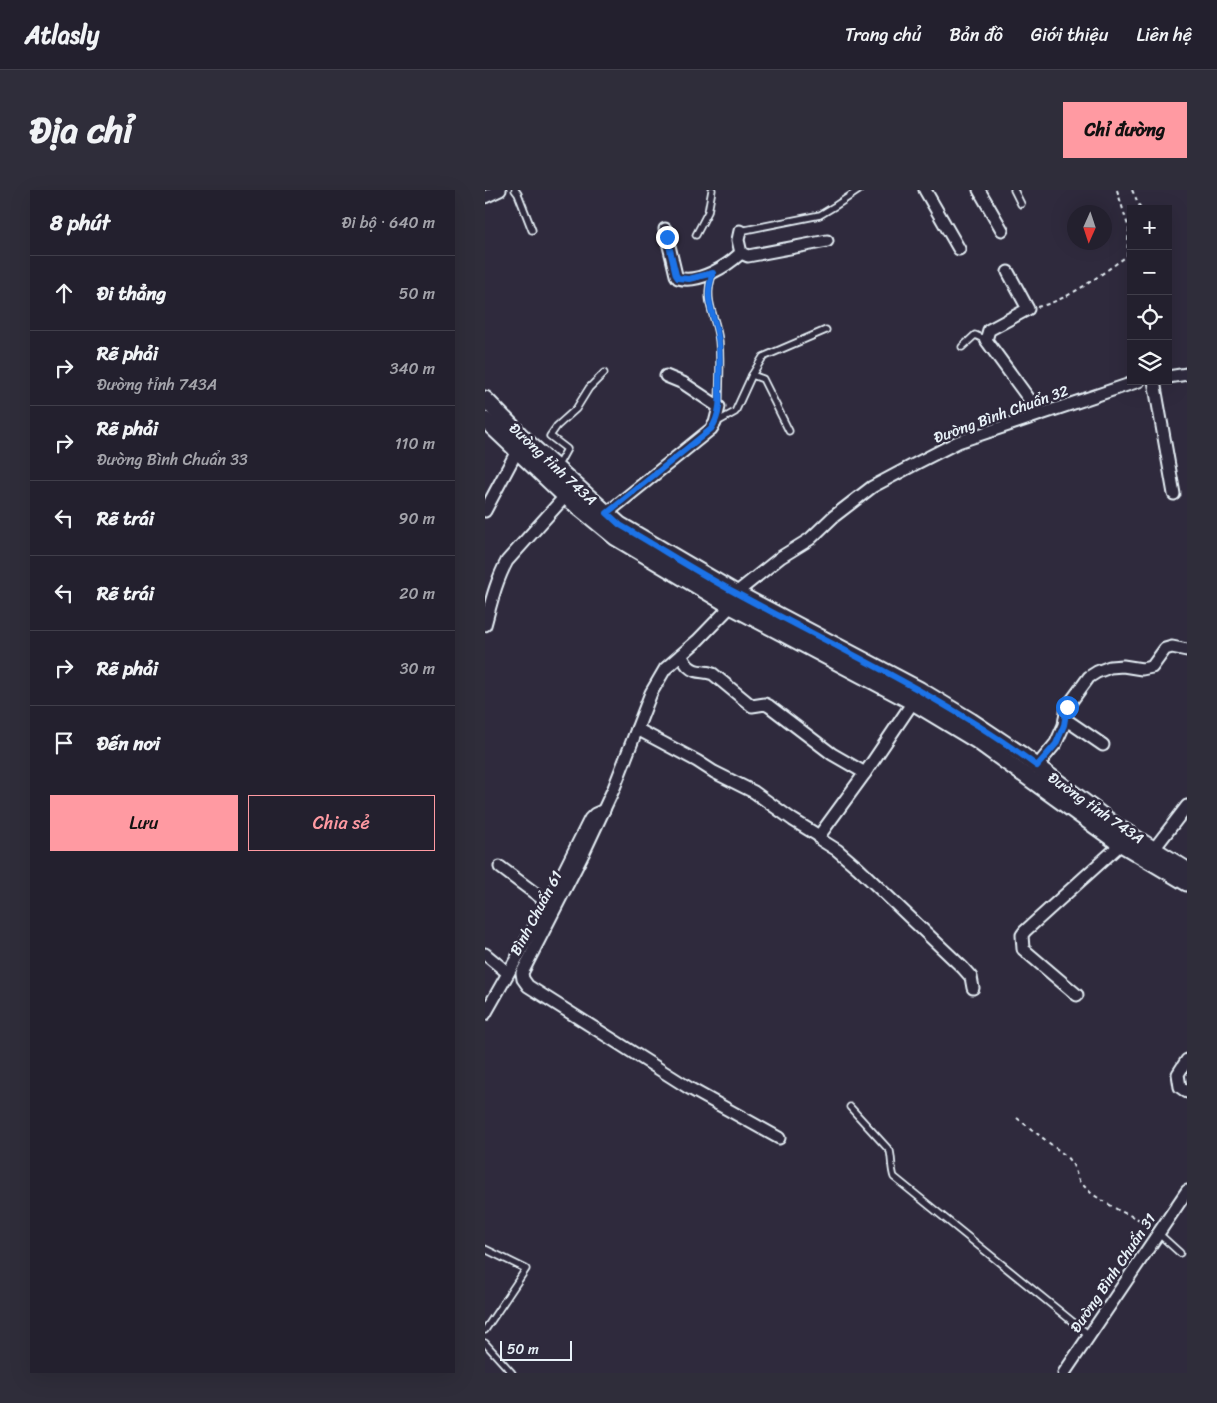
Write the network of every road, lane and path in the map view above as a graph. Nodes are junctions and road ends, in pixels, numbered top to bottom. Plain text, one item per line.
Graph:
1 (500, 190) edge
2 (515, 190) edge
3 (712, 190) edge
4 (859, 190) edge
5 (925, 190) edge
6 (979, 190) edge
7 (1014, 190) edge
8 (1117, 190) edge
9 (1132, 190) edge
10 (485, 197) edge
11 (1021, 204) dead end
12 (1139, 205) edge
13 (665, 229) dead end
14 (532, 230) dead end
15 (1003, 230) dead end
16 (740, 231) joint
17 (696, 235) dead end
18 (827, 242) dead end
19 (959, 249) dead end
20 (741, 253) junction
21 (1008, 272) dead end
22 (713, 273) junction
23 (1028, 309) junction
24 (827, 330) dead end
25 (986, 340) junction
26 (962, 347) dead end
27 (604, 373) dead end
28 (1187, 374) edge
29 (752, 375) junction
30 (666, 376) dead end
31 (1172, 376) edge
32 (1127, 385) edge
33 (1155, 385) edge
34 (485, 399) edge
35 (719, 407) junction
36 (1040, 414) junction
37 (485, 420) edge
38 (715, 423) junction
39 (789, 431) dead end
40 (517, 451) junction
41 (556, 469) junction
42 (570, 491) junction
43 (1174, 494) dead end
44 (485, 510) edge
45 (607, 513) junction
46 (734, 600) junction
47 (485, 625) edge
48 (1187, 650) edge
49 (681, 655) junction
50 (913, 702) junction
51 (1065, 719) junction
52 (637, 729) junction
53 (1103, 745) dead end
54 (1037, 766) junction
55 (865, 773) junction
56 (1187, 806) edge
57 (604, 810) junction
58 (819, 836) junction
59 (1121, 844) junction
60 (1154, 849) junction
61 (500, 867) dead end
62 (1187, 870) edge
63 (1187, 883) edge
64 (547, 903) junction
65 (485, 954) edge
66 (508, 973) junction
67 (973, 988) dead end
68 (1077, 995) dead end
69 (485, 1014) edge
70 (1187, 1060) edge
71 (1187, 1092) edge
72 (850, 1107) dead end
73 (1017, 1118) dead end
74 (779, 1138) dead end
75 (1187, 1191) edge
76 (1159, 1231) junction
77 (485, 1250) edge
78 (1180, 1253) dead end
79 (485, 1330) edge
80 (1089, 1335) junction
81 (485, 1343) edge
82 (512, 1373) edge
83 (1064, 1373) edge

1 - 10 street
2 - 14 lane
3 - 17 lane
4 - 16 lane
5 - 19 street
6 - 15 street
7 - 11 lane
8 - 23 path
9 - 12 path
13 - 22 street
16 - 20 street
18 - 20 street
20 - 22 street
21 - 23 street
22 - 35 lane
23 - 25 street
24 - 29 lane
25 - 26 lane
25 - 36 street
27 - 41 lane
28 - 31 street
29 - 38 lane
29 - 39 lane
30 - 35 street
32 - 36 street, Đường Bình Chuẩn 32
33 - 43 street
34 - 41 main road, Đường tỉnh 743A
35 - 38 street
36 - 46 street, Đường Bình Chuẩn 32
37 - 40 main road, Đường tỉnh 743A
38 - 45 street
40 - 42 main road, Đường tỉnh 743A
40 - 44 street
41 - 42 main road, Đường tỉnh 743A
42 - 45 main road, Đường tỉnh 743A
42 - 46 main road, Đường tỉnh 743A
42 - 47 street
45 - 46 main road, Đường tỉnh 743A
46 - 49 street, Bình Chuẩn 61
46 - 50 main road, Đường tỉnh 743A
46 - 54 main road, Đường tỉnh 743A
48 - 51 street
49 - 52 street, Bình Chuẩn 61
49 - 55 street
50 - 55 street
50 - 59 main road, Đường tỉnh 743A
51 - 53 street
51 - 54 street
52 - 57 street, Bình Chuẩn 61
52 - 58 street
54 - 60 main road, Đường tỉnh 743A
55 - 58 street
56 - 60 street
57 - 64 street
57 - 74 street, Bình Chuẩn 61
58 - 67 street
59 - 63 main road, Đường tỉnh 743A
59 - 68 street
60 - 62 main road, Đường tỉnh 743A
61 - 64 street
64 - 66 street
65 - 66 street
66 - 69 street
70 - 71 street
72 - 80 lane
73 - 76 path
75 - 76 street, Đường Bình Chuẩn 31
76 - 78 lane
76 - 80 street, Đường Bình Chuẩn 31
77 - 79 lane
80 - 83 street, Đường Bình Chuẩn 31
81 - 82 lane

